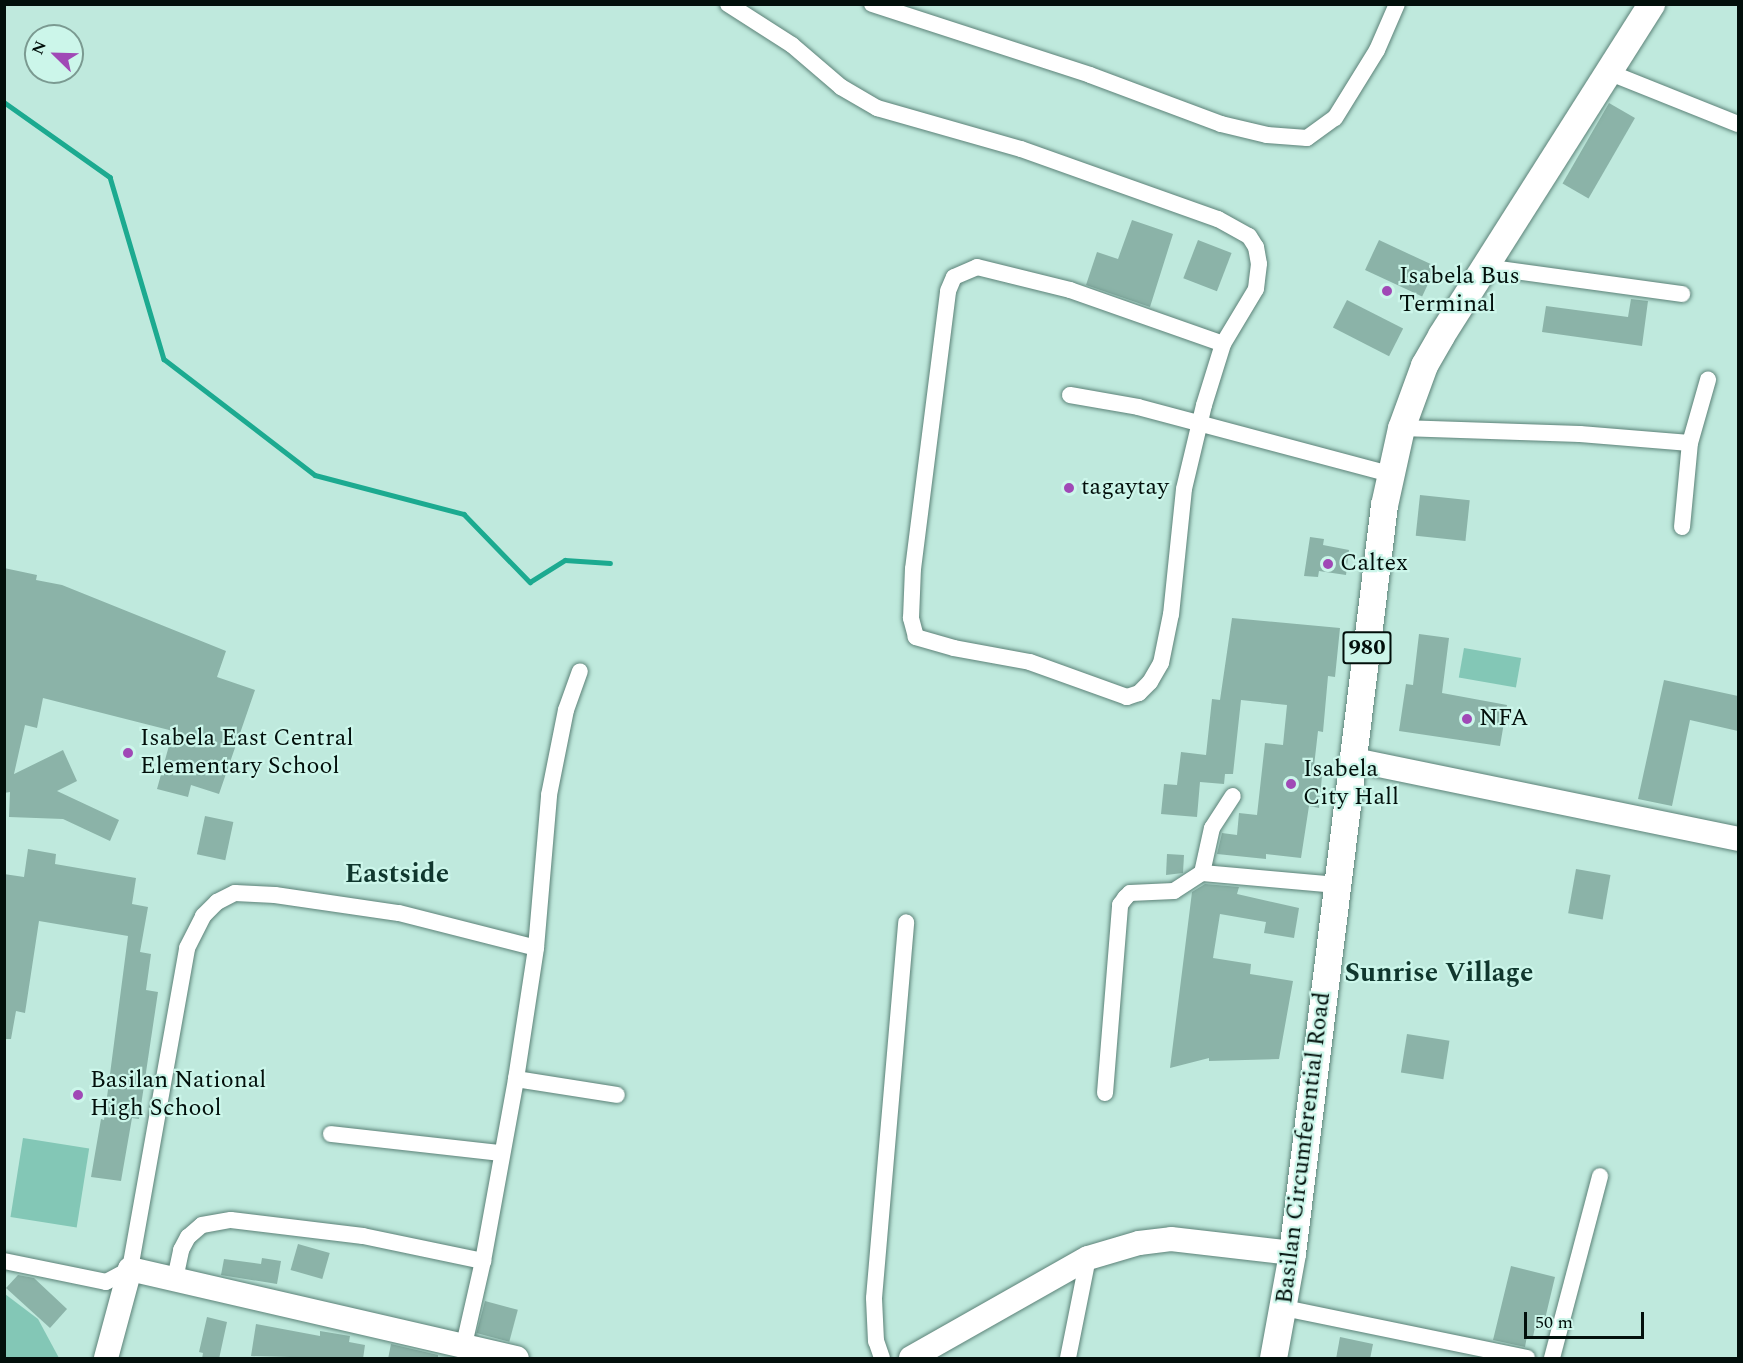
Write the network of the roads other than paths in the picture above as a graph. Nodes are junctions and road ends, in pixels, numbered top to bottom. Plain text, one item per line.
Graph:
1 (728, 4) edge
2 (872, 4) edge
3 (1397, 4) edge
4 (1651, 4) edge
5 (1608, 72) junction
6 (1738, 124) edge
7 (1485, 267) junction
8 (1682, 294) dead end
9 (1223, 344) junction
10 (1708, 380) dead end
11 (1070, 395) dead end
12 (1200, 424) junction
13 (1401, 428) junction
14 (1690, 443) junction
15 (1390, 474) junction
16 (1682, 526) dead end
17 (580, 671) dead end
18 (1354, 760) junction
19 (1233, 796) dead end
20 (1738, 839) edge
21 (1202, 873) junction
22 (1337, 885) junction
23 (906, 922) dead end
24 (536, 948) junction
25 (516, 1078) junction
26 (1105, 1093) dead end
27 (616, 1095) dead end
28 (331, 1134) dead end
29 (500, 1153) junction
30 (1600, 1176) dead end
31 (1292, 1253) junction
32 (1088, 1258) junction
33 (483, 1261) junction
34 (4, 1262) edge
35 (130, 1269) junction
36 (176, 1279) junction
37 (1284, 1308) junction
38 (463, 1349) junction
39 (106, 1359) edge
40 (518, 1359) edge
41 (882, 1359) edge
42 (911, 1359) edge
43 (1068, 1359) edge
44 (1273, 1359) edge
45 (1527, 1359) edge
46 (1552, 1359) edge

1 - 9 street
2 - 3 street
4 - 5 main road, Basilan Circumferential Road / 980
5 - 6 street
5 - 7 main road, Basilan Circumferential Road / 980
7 - 8 street
7 - 13 main road, Basilan Circumferential Road / 980
9 - 12 street
9 - 12 street
10 - 14 street
11 - 12 street
12 - 15 street
13 - 14 street
13 - 15 main road, Basilan Circumferential Road / 980
14 - 16 street
15 - 18 main road, Basilan Circumferential Road / 980
17 - 24 street
18 - 20 street
18 - 22 main road, Basilan Circumferential Road / 980
19 - 21 street
21 - 22 street
21 - 26 street
22 - 31 main road, Basilan Circumferential Road / 980
23 - 41 street
24 - 25 street
24 - 35 street
25 - 27 street
25 - 29 street
28 - 29 street
29 - 33 street
30 - 46 street
31 - 32 street
31 - 37 main road, Basilan Circumferential Road / 980
32 - 42 street
32 - 43 street
33 - 36 street
33 - 38 street
34 - 35 street
35 - 36 street
35 - 39 street
36 - 38 street
37 - 44 main road, Basilan Circumferential Road / 980
37 - 45 street
38 - 40 street

